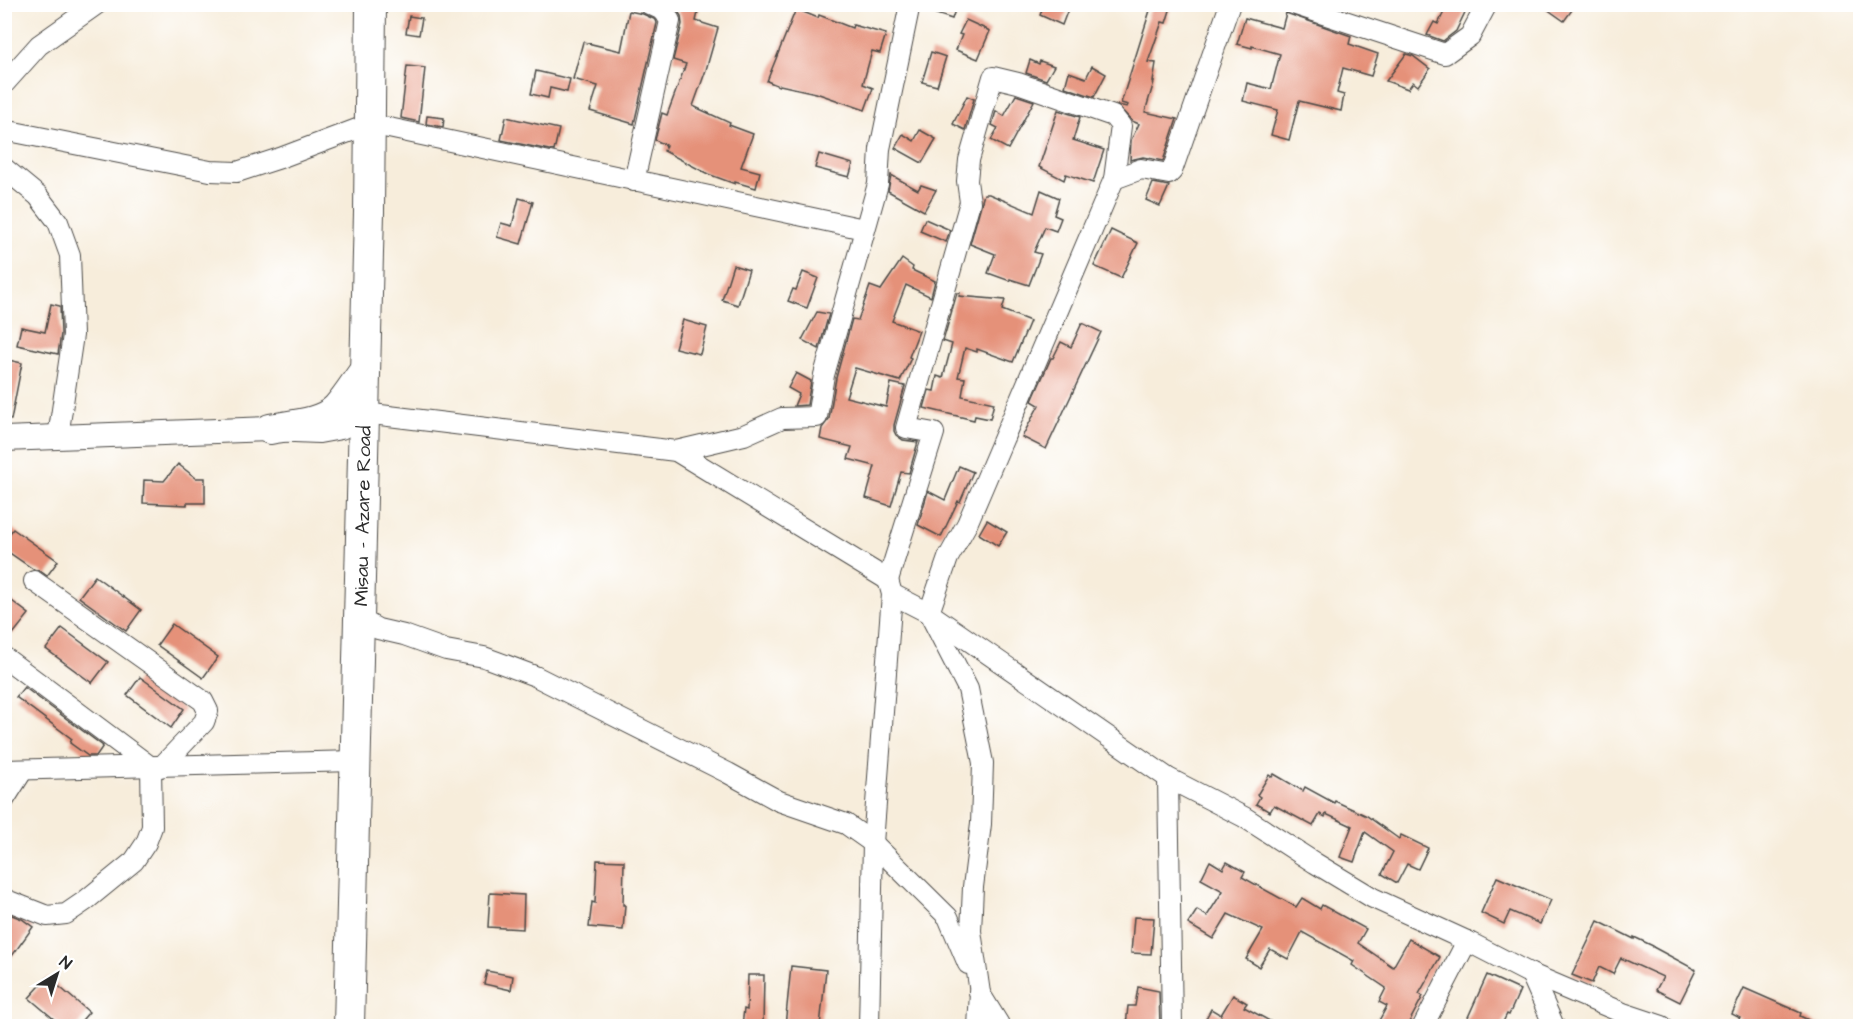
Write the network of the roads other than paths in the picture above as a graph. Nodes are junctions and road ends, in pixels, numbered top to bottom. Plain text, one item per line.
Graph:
1 (97, 4) edge
2 (371, 4) edge
3 (650, 4) edge
4 (910, 4) edge
5 (1230, 4) edge
6 (1293, 4) edge
7 (1487, 4) edge
8 (4, 84) edge
9 (370, 124) junction
10 (4, 130) edge
11 (4, 168) edge
12 (1114, 179) junction
13 (634, 181) junction
14 (864, 229) junction
15 (365, 370) junction
16 (364, 413) junction
17 (270, 429) junction
18 (58, 437) junction
19 (4, 439) edge
20 (676, 451) junction
21 (34, 581) dead end
22 (890, 587) junction
23 (929, 613) junction
24 (360, 619) junction
25 (4, 657) edge
26 (355, 761) junction
27 (156, 767) junction
28 (14, 770) edge
29 (1168, 778) junction
30 (4, 800) edge
31 (873, 843) junction
32 (4, 899) edge
33 (1467, 941) junction
34 (1531, 974) junction
35 (980, 993) junction
36 (349, 1026) edge
37 (869, 1026) edge
38 (978, 1026) edge
39 (1000, 1026) edge
40 (1172, 1026) edge
41 (1423, 1026) edge
42 (1554, 1026) edge
43 (1662, 1026) edge

1 - 8 street
2 - 9 main road, Misau - Azare Road
3 - 13 street
4 - 14 street
5 - 12 street
6 - 7 street
9 - 10 street
9 - 13 street
9 - 15 main road, Misau - Azare Road
11 - 18 street
12 - 22 street
12 - 23 street
13 - 14 street
14 - 20 street
15 - 16 main road, Misau - Azare Road
15 - 17 main road
16 - 17 street
16 - 20 street
16 - 24 main road, Misau - Azare Road
17 - 18 street
18 - 19 street
20 - 22 street
21 - 27 street
22 - 23 street
22 - 31 street
23 - 29 street
23 - 35 street
24 - 26 main road, Misau - Azare Road
24 - 31 street
25 - 27 street
26 - 27 street
26 - 36 main road, Misau - Azare Road
27 - 28 street
27 - 32 street
28 - 30 street
29 - 33 street
29 - 40 street
31 - 35 street
31 - 37 street
33 - 34 street
33 - 41 street
34 - 42 street
34 - 43 street
35 - 38 street
35 - 39 street

